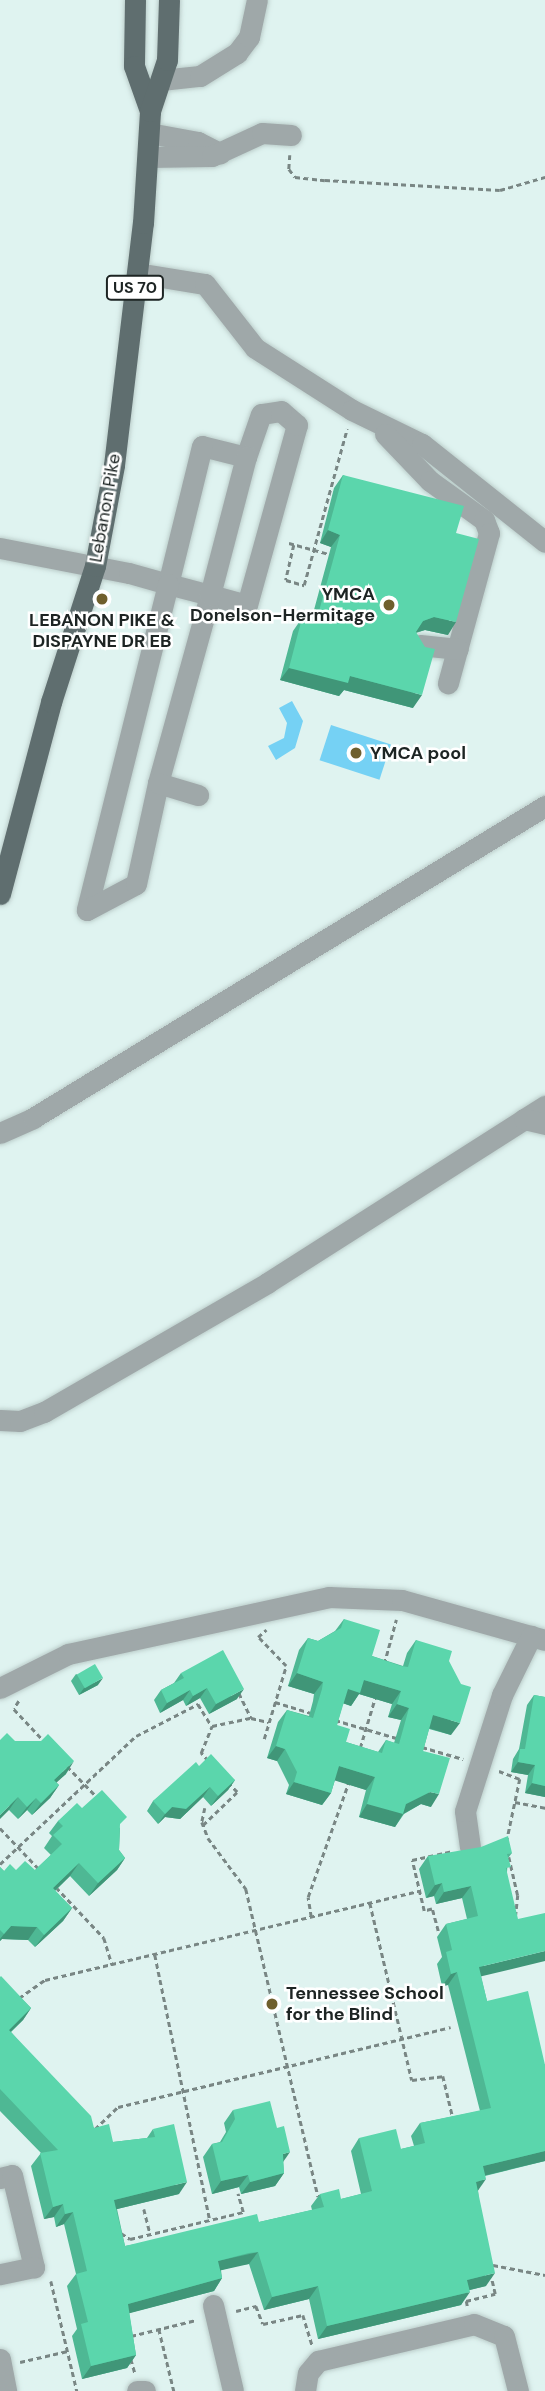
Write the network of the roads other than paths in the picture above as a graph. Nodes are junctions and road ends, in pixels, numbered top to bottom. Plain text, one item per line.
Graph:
1 (135, 0) edge
2 (169, 0) edge
3 (257, 0) edge
4 (161, 80) junction
5 (150, 111) junction
6 (149, 133) junction
7 (291, 135) road end
8 (220, 153) junction
9 (148, 157) junction
10 (137, 273) junction
11 (352, 410) junction
12 (246, 457) junction
13 (545, 542) edge
14 (0, 548) edge
15 (95, 566) junction
16 (168, 584) junction
17 (210, 595) junction
18 (420, 645) edge
19 (458, 649) junction
20 (448, 683) dead end
21 (158, 783) junction
22 (198, 795) dead end
23 (545, 806) edge
24 (0, 894) edge
25 (545, 1107) edge
26 (534, 1122) edge
27 (0, 1133) edge
28 (0, 1420) edge
29 (538, 1638) edge
30 (4, 1685) edge
31 (470, 1847) edge
32 (0, 2178) edge
33 (0, 2274) edge
34 (206, 2312) road end
35 (7, 2361) edge
36 (6, 2391) edge
37 (233, 2391) edge
38 (305, 2391) edge
39 (519, 2391) edge

1 - 5 main road, Lebanon Pike / US 70
2 - 4 main road, Lebanon Pike / US 70
3 - 4 street
4 - 5 main road, Lebanon Pike / US 70
5 - 6 main road, Lebanon Pike / US 70
6 - 8 street
6 - 9 main road, Lebanon Pike / US 70
7 - 8 street
8 - 9 street
9 - 10 main road, Lebanon Pike / US 70
10 - 11 street
10 - 15 main road, Lebanon Pike / US 70
11 - 13 street
11 - 19 street
12 - 16 street
12 - 17 street
12 - 17 street
14 - 15 street
15 - 16 street
15 - 24 main road, Lebanon Pike / US 70
16 - 17 street
16 - 21 street
17 - 21 street
18 - 19 street
19 - 20 street
21 - 22 street
23 - 27 street
25 - 26 street
26 - 28 street
29 - 30 street
29 - 31 street
32 - 33 street
34 - 37 street
35 - 36 street
38 - 39 street

